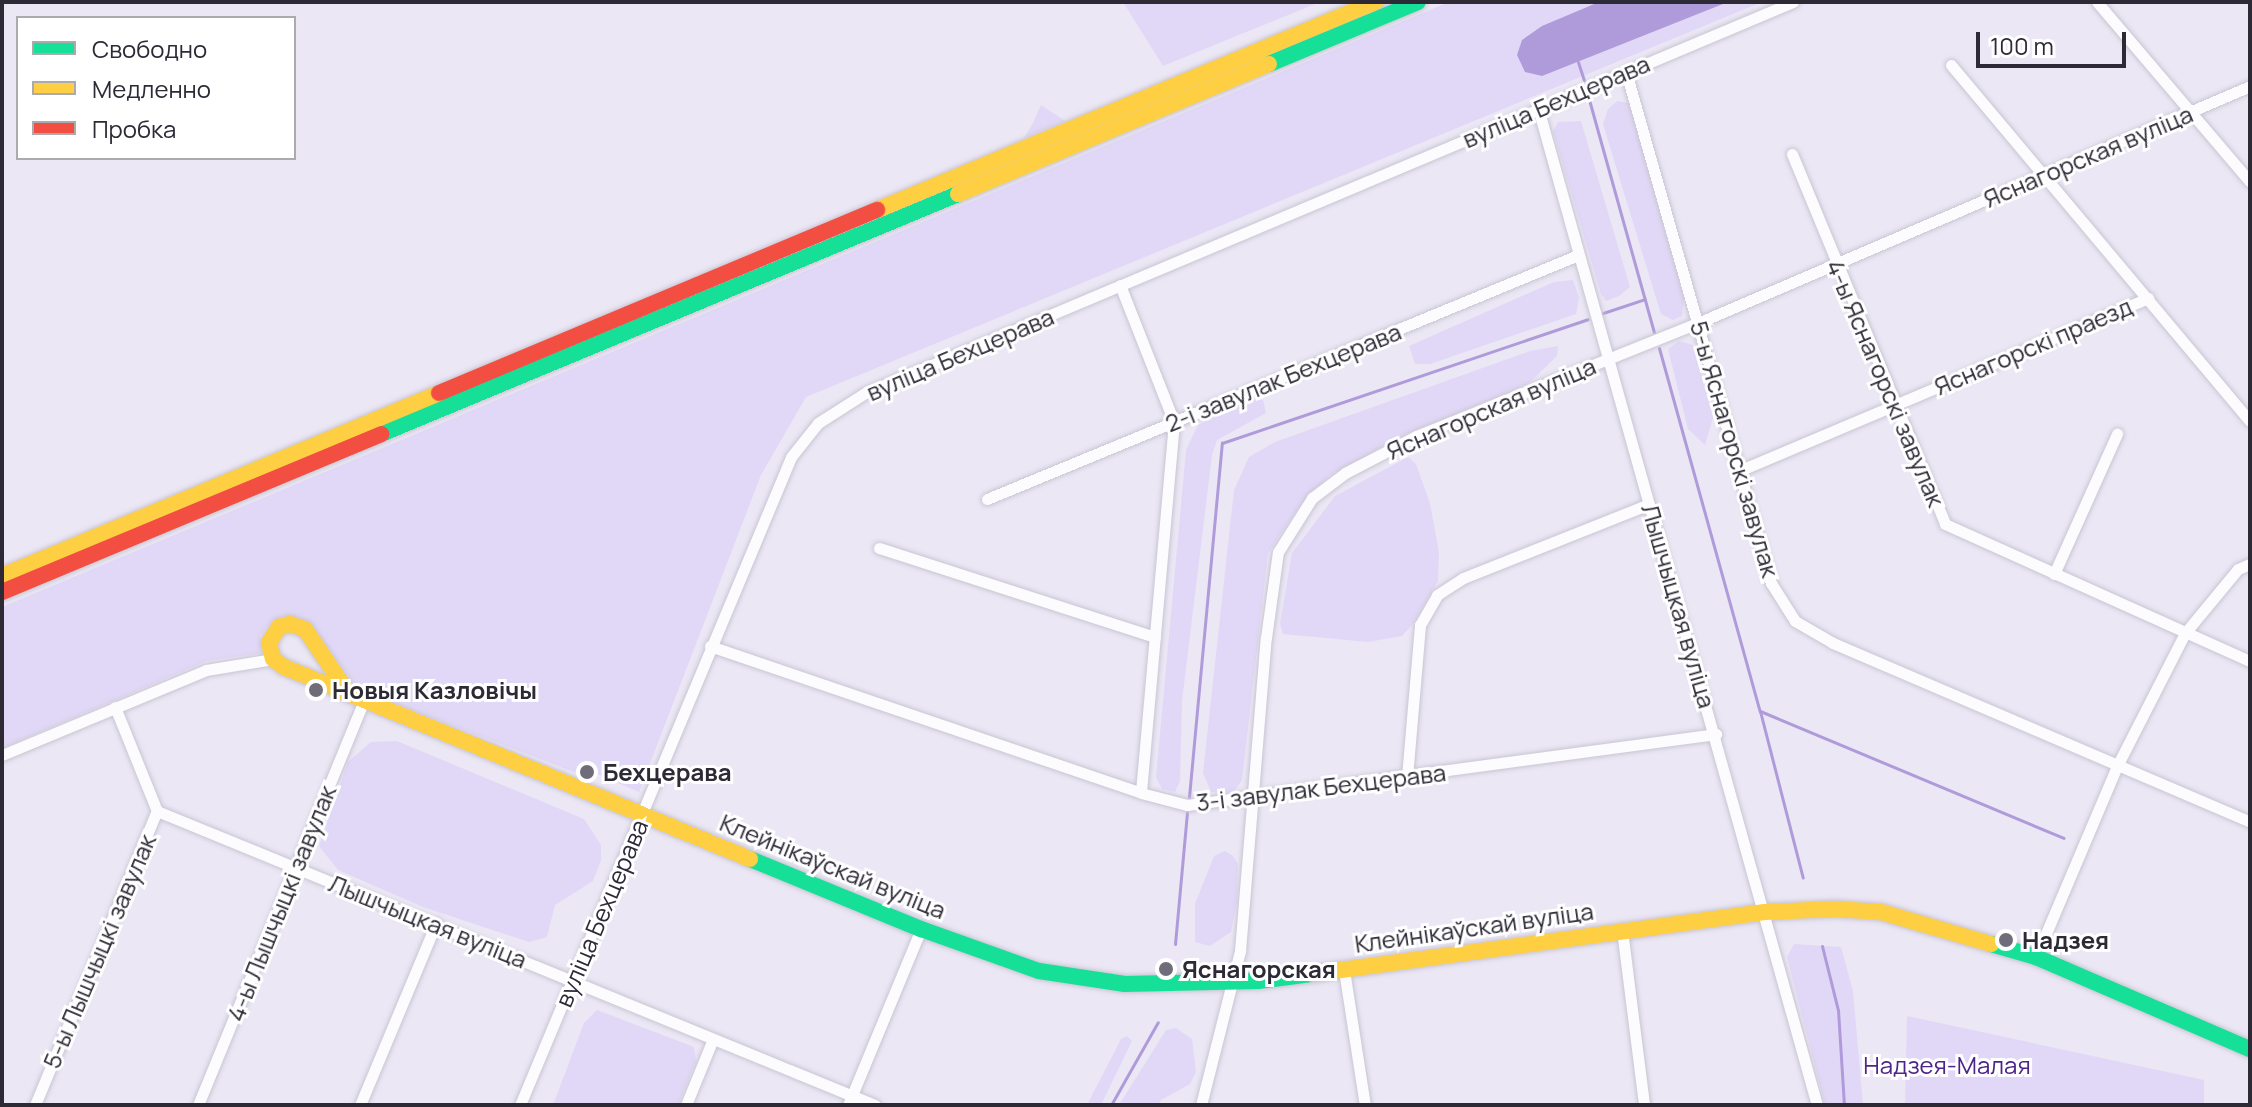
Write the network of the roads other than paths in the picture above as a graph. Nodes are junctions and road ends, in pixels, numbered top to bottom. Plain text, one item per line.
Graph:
1 (1375, 2) edge
2 (1418, 2) edge
3 (1793, 2) edge
4 (2097, 2) edge
5 (1951, 65) dead end
6 (1626, 72) junction
7 (2250, 86) edge
8 (1538, 108) junction
9 (2191, 112) junction
10 (1792, 154) dead end
11 (2046, 174) junction
12 (2250, 182) edge
13 (1578, 255) junction
14 (1836, 263) junction
15 (1120, 285) junction
16 (2148, 298) junction
17 (1700, 322) junction
18 (1608, 359) junction
19 (1894, 405) junction
20 (2250, 421) edge
21 (1174, 422) junction
22 (2117, 434) dead end
23 (1741, 470) junction
24 (987, 499) dead end
25 (1649, 504) junction
26 (879, 548) dead end
27 (2250, 564) edge
28 (2054, 574) junction
29 (2, 576) edge
30 (2, 592) edge
31 (2185, 633) junction
32 (1155, 637) junction
33 (710, 646) junction
34 (273, 659) junction
35 (2250, 661) edge
36 (356, 697) junction
37 (115, 707) junction
38 (1716, 734) junction
39 (2, 755) edge
40 (2118, 764) junction
41 (1407, 777) junction
42 (1141, 793) junction
43 (1251, 799) junction
44 (157, 811) junction
45 (644, 815) junction
46 (2250, 822) edge
47 (296, 867) junction
48 (1765, 912) junction
49 (436, 923) junction
50 (921, 929) junction
51 (1622, 930) junction
52 (2036, 957) junction
53 (1344, 970) junction
54 (570, 981) junction
55 (1233, 982) junction
56 (713, 1039) junction
57 (2250, 1049) edge
58 (850, 1100) edge
59 (35, 1105) edge
60 (198, 1105) edge
61 (360, 1105) edge
62 (520, 1105) edge
63 (686, 1105) edge
64 (875, 1105) edge
65 (1201, 1105) edge
66 (1365, 1105) edge
67 (1644, 1105) edge
68 (1817, 1105) edge

1 - 29 main road
2 - 30 main road
3 - 6 street, вуліца Бехцерава
4 - 9 street
5 - 11 street
6 - 8 street, вуліца Бехцерава
6 - 17 street, 5-ы Яснагорскі завулак
7 - 9 street, Яснагорская вуліца
8 - 13 street, Лышчыцкая вуліца
8 - 15 street, вуліца Бехцерава
9 - 11 street, Яснагорская вуліца
9 - 12 street
10 - 14 street, 4-ы Яснагорскі завулак
11 - 14 street, Яснагорская вуліца
11 - 16 street
13 - 18 street, Лышчыцкая вуліца
13 - 21 street, 2-і завулак Бехцерава
14 - 17 street, Яснагорская вуліца
14 - 19 street, 4-ы Яснагорскі завулак
15 - 21 street
15 - 33 street, вуліца Бехцерава
16 - 19 street, Яснагорскі праезд
16 - 20 street
17 - 18 street, Яснагорская вуліца
17 - 23 street, 5-ы Яснагорскі завулак
18 - 25 street, Лышчыцкая вуліца
18 - 43 street, Яснагорская вуліца
19 - 23 street, Яснагорскі праезд
19 - 28 street, 4-ы Яснагорскі завулак
21 - 24 street, 2-і завулак Бехцерава
21 - 32 street
22 - 28 street
23 - 40 street, 5-ы Яснагорскі завулак
25 - 38 street, Лышчыцкая вуліца
25 - 41 street
26 - 32 street
27 - 31 street
28 - 31 street, 4-ы Яснагорскі завулак
31 - 35 street, 4-ы Яснагорскі завулак
31 - 40 street
32 - 42 street
33 - 42 street, 3-і завулак Бехцерава
33 - 45 street, вуліца Бехцерава
34 - 36 main road, Клейнікаўскай вуліца
34 - 36 main road
34 - 37 street
36 - 45 main road, Клейнікаўскай вуліца
36 - 47 street, 4-ы Лышчыцкі завулак
37 - 39 street
37 - 44 street, 5-ы Лышчыцкі завулак
38 - 41 street, 3-і завулак Бехцерава
38 - 48 street, Лышчыцкая вуліца
40 - 46 street, 5-ы Яснагорскі завулак
40 - 52 street
41 - 43 street, 3-і завулак Бехцерава
42 - 43 street, 3-і завулак Бехцерава
43 - 55 street, Яснагорская вуліца
44 - 47 street, Лышчыцкая вуліца
44 - 59 street, 5-ы Лышчыцкі завулак
45 - 50 main road, Клейнікаўскай вуліца
45 - 54 street, вуліца Бехцерава
47 - 49 street, Лышчыцкая вуліца
47 - 60 street, 4-ы Лышчыцкі завулак
48 - 51 main road, Клейнікаўскай вуліца
48 - 52 main road, Клейнікаўскай вуліца
48 - 68 street, Лышчыцкая вуліца
49 - 54 street, Лышчыцкая вуліца
49 - 61 street
50 - 55 main road, Клейнікаўскай вуліца
50 - 58 street
51 - 53 main road, Клейнікаўскай вуліца
51 - 67 street
52 - 57 main road, Клейнікаўскай вуліца
53 - 55 main road, Клейнікаўскай вуліца
53 - 66 street
54 - 56 street, Лышчыцкая вуліца
54 - 62 street, вуліца Бехцерава
55 - 65 street, Яснагорская вуліца
56 - 58 street, Лышчыцкая вуліца
56 - 63 street
58 - 64 street, Лышчыцкая вуліца

